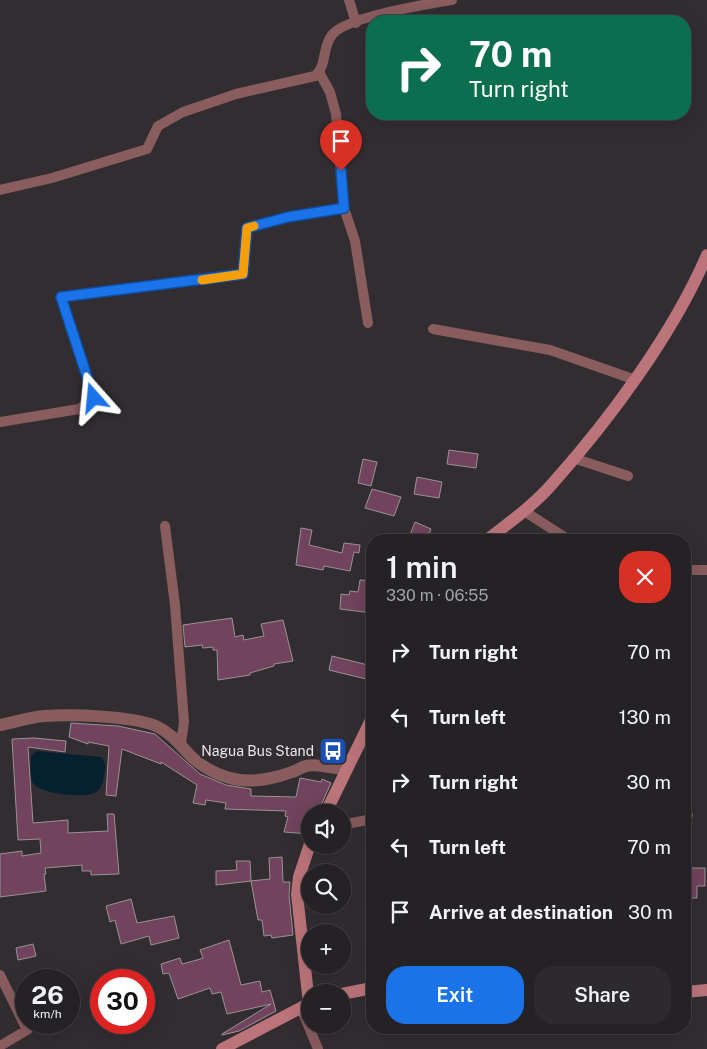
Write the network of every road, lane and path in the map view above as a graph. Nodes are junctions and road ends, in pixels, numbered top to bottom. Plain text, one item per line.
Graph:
1 (349, 0) edge
2 (452, 0) edge
3 (382, 15) edge
4 (366, 19) edge
5 (356, 22) junction
6 (319, 72) junction
7 (0, 190) edge
8 (344, 208) junction
9 (707, 255) edge
10 (368, 323) dead end
11 (432, 329) dead end
12 (634, 379) junction
13 (0, 422) edge
14 (573, 458) junction
15 (628, 476) dead end
16 (524, 511) junction
17 (165, 526) dead end
18 (495, 534) edge
19 (560, 534) edge
20 (691, 570) edge
21 (707, 570) edge
22 (0, 725) edge
23 (366, 730) edge
24 (181, 743) junction
25 (347, 768) junction
26 (330, 804) edge
27 (366, 820) edge
28 (351, 823) edge
29 (307, 854) edge
30 (0, 975) edge
31 (305, 984) edge
32 (366, 989) edge
33 (707, 990) edge
34 (691, 991) edge
35 (351, 992) edge
36 (301, 1008) edge
37 (314, 1034) edge
38 (0, 1046) edge
39 (222, 1049) edge
40 (318, 1049) edge

1 - 5 street
2 - 3 street
4 - 5 street
5 - 6 street
6 - 7 street
6 - 8 street
8 - 10 street
8 - 13 street
9 - 12 main road
11 - 12 street
12 - 14 main road
14 - 15 street
14 - 16 main road
16 - 18 main road
16 - 19 street
17 - 24 street
20 - 21 street
22 - 24 street
23 - 25 main road
24 - 25 street
25 - 26 main road
27 - 28 street
29 - 31 main road
30 - 38 street
32 - 35 main road
33 - 34 main road
36 - 39 main road
37 - 40 street

